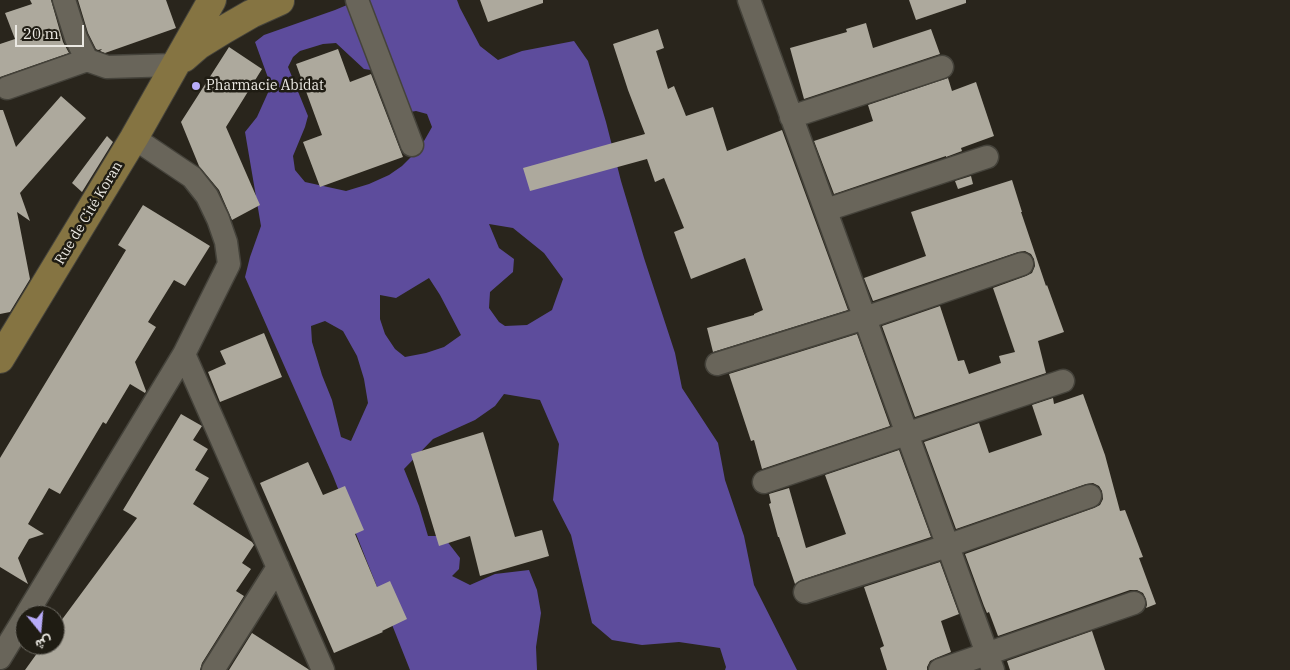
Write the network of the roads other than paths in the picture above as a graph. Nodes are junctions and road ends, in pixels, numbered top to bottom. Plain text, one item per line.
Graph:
1 (64, 0) edge
2 (212, 0) edge
3 (277, 0) edge
4 (357, 0) edge
5 (749, 0) edge
6 (88, 60) junction
7 (175, 65) junction
8 (942, 66) dead end
9 (7, 88) dead end
10 (791, 117) junction
11 (134, 138) junction
12 (412, 145) dead end
13 (987, 157) dead end
14 (826, 210) junction
15 (1022, 264) dead end
16 (865, 318) junction
17 (184, 354) junction
18 (0, 359) edge
19 (716, 364) dead end
20 (1063, 381) dead end
21 (906, 433) junction
22 (764, 482) dead end
23 (1090, 496) dead end
24 (947, 546) junction
25 (278, 567) junction
26 (805, 592) dead end
27 (1134, 603) dead end
28 (33, 605) edge
29 (15, 634) edge
30 (0, 658) edge
31 (990, 662) edge
32 (213, 670) edge
33 (323, 670) edge
34 (940, 670) edge

1 - 6 street
2 - 7 main road, Rue de Cité Koran
3 - 7 main road
4 - 12 street
5 - 10 street
6 - 7 street
6 - 9 street
7 - 11 main road, Rue de Cité Koran
8 - 10 street
10 - 14 street
11 - 17 street
11 - 18 main road, Rue de Cité Koran
13 - 14 street
14 - 16 street
15 - 16 street
16 - 19 street
16 - 21 street
17 - 25 street
17 - 28 street
20 - 21 street
21 - 22 street
21 - 24 street
23 - 24 street
24 - 26 street
24 - 31 street
25 - 32 street
25 - 33 street
27 - 31 street
29 - 30 street
31 - 34 street

